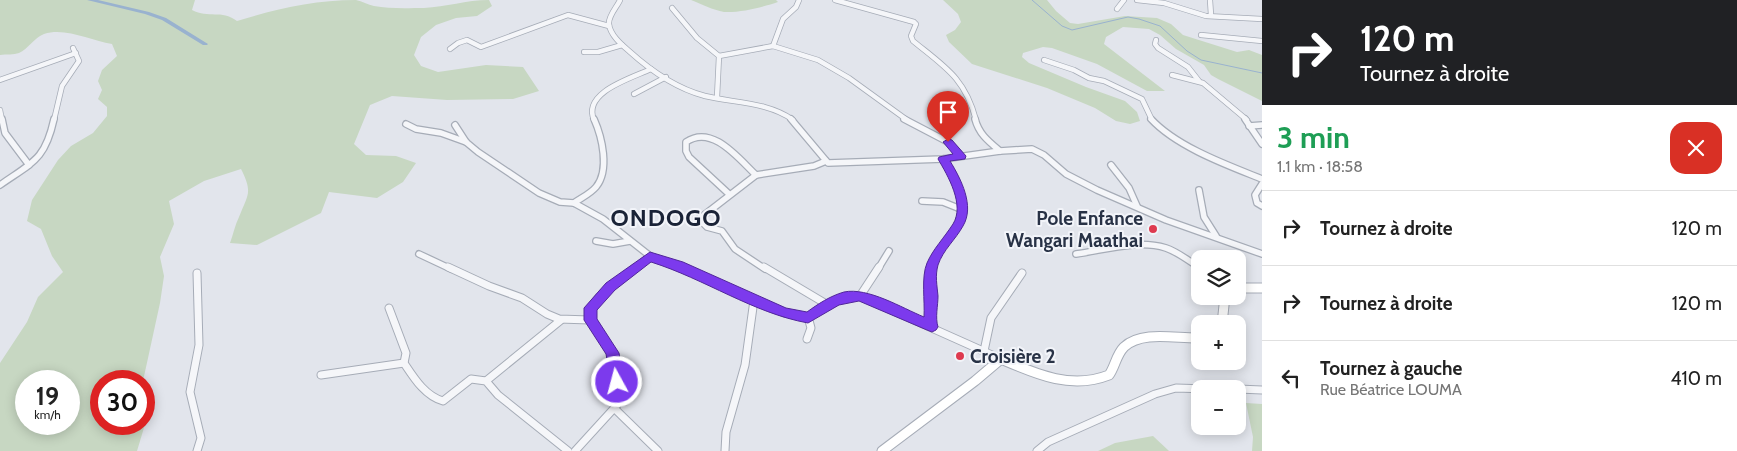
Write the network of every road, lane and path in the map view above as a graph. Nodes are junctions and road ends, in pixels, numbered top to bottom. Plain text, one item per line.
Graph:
1 (620, 0) edge
2 (799, 0) edge
3 (835, 0) edge
4 (1124, 0) edge
5 (1137, 0) edge
6 (1210, 0) edge
7 (1162, 2) edge
8 (672, 8) dead end
9 (1116, 9) dead end
10 (1212, 16) junction
11 (1262, 19) edge
12 (609, 26) junction
13 (1201, 35) dead end
14 (775, 40) junction
15 (1156, 40) dead end
16 (1262, 41) edge
17 (622, 45) junction
18 (773, 46) junction
19 (780, 48) junction
20 (450, 49) dead end
21 (584, 52) dead end
22 (719, 56) junction
23 (1044, 60) dead end
24 (651, 69) junction
25 (1172, 76) dead end
26 (666, 77) junction
27 (0, 80) edge
28 (1199, 81) junction
29 (634, 94) dead end
30 (717, 97) junction
31 (0, 110) edge
32 (406, 124) dead end
33 (455, 125) dead end
34 (1262, 125) edge
35 (1249, 126) junction
36 (466, 142) junction
37 (1262, 144) edge
38 (1000, 151) junction
39 (961, 156) junction
40 (943, 159) junction
41 (826, 161) junction
42 (29, 165) junction
43 (1111, 165) dead end
44 (756, 175) junction
45 (1262, 179) edge
46 (1262, 184) edge
47 (0, 185) edge
48 (1199, 190) dead end
49 (729, 194) junction
50 (922, 201) dead end
51 (574, 203) junction
52 (1262, 206) edge
53 (1138, 208) junction
54 (963, 210) junction
55 (1216, 236) junction
56 (596, 241) dead end
57 (630, 241) junction
58 (889, 251) dead end
59 (419, 254) dead end
60 (1076, 254) dead end
61 (1262, 254) edge
62 (650, 256) junction
63 (1191, 263) edge
64 (197, 273) dead end
65 (1022, 273) dead end
66 (1246, 288) edge
67 (1262, 288) edge
68 (860, 296) junction
69 (754, 300) junction
70 (828, 305) junction
71 (389, 308) dead end
72 (808, 318) junction
73 (561, 320) junction
74 (590, 320) junction
75 (932, 327) junction
76 (1191, 338) edge
77 (807, 339) dead end
78 (984, 352) junction
79 (1001, 359) junction
80 (404, 363) junction
81 (321, 375) dead end
82 (486, 381) junction
83 (1191, 388) edge
84 (1246, 389) edge
85 (1262, 390) edge
86 (615, 409) junction
87 (197, 451) edge
88 (568, 451) edge
89 (575, 451) edge
90 (658, 451) edge
91 (725, 451) edge
92 (882, 451) edge
93 (1037, 451) edge

1 - 12 street
2 - 14 street
3 - 38 street
4 - 9 street
5 - 7 street
6 - 10 street
7 - 10 street
8 - 22 street
10 - 11 street
12 - 17 street
12 - 20 street
13 - 16 street
14 - 18 street
14 - 19 street
15 - 28 street
17 - 21 street
17 - 24 street
18 - 19 street
18 - 22 street
19 - 39 street
22 - 30 street
23 - 45 street
24 - 26 street
24 - 51 street
25 - 28 street
26 - 29 street
26 - 30 street
27 - 42 street
28 - 35 street
30 - 41 street
31 - 42 street
32 - 36 street
33 - 36 street
34 - 35 street
35 - 37 street
36 - 51 street
38 - 39 street
38 - 53 street
39 - 40 street
40 - 41 street
40 - 54 street
41 - 44 street
42 - 47 street
43 - 53 street
44 - 49 street
44 - 49 street
46 - 52 street
48 - 55 street
49 - 70 street
50 - 54 street
51 - 57 street
53 - 55 street
54 - 75 street
55 - 61 street
56 - 57 street
57 - 62 street
58 - 68 street
59 - 73 street
60 - 63 street
62 - 69 street
62 - 74 street
64 - 87 street
65 - 78 street
66 - 67 street
68 - 70 street
68 - 75 street
69 - 72 street
69 - 91 street
70 - 72 street
71 - 80 street
72 - 77 street
73 - 74 street
73 - 82 street
74 - 86 street
75 - 78 street
76 - 79 street
78 - 79 street
79 - 92 street
80 - 81 street
80 - 82 street
82 - 88 street
83 - 93 street
84 - 85 street
86 - 89 street
86 - 90 street

